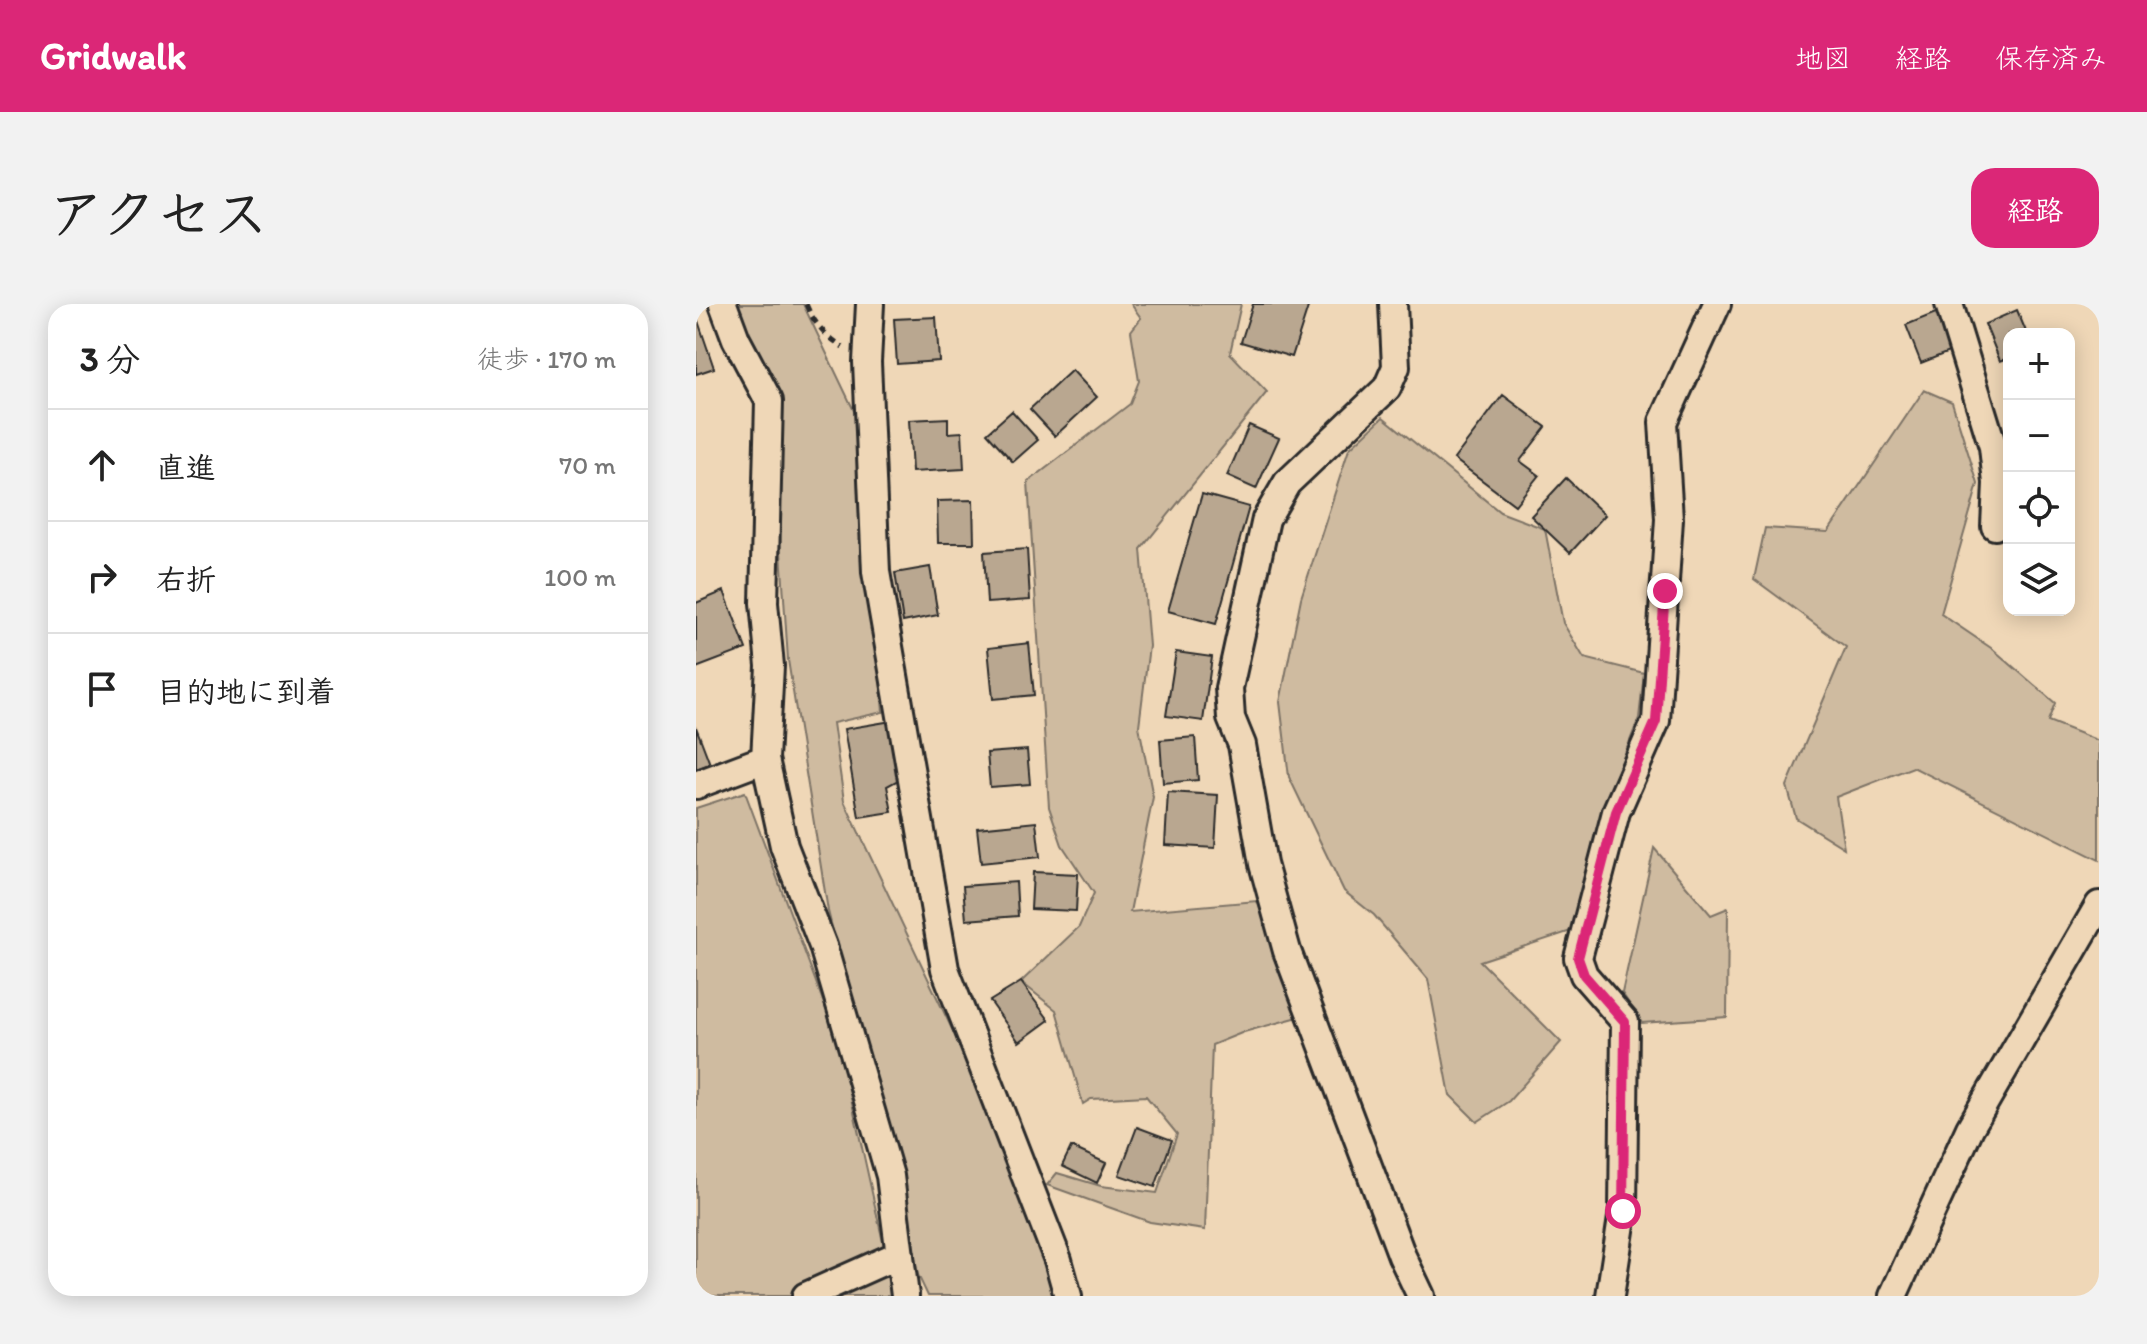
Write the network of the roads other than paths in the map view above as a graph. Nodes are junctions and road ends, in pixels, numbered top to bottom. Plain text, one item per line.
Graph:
1 (723, 304) edge
2 (870, 304) edge
3 (1393, 304) edge
4 (1717, 304) edge
5 (1949, 304) edge
6 (1995, 526) dead end
7 (765, 759) junction
8 (696, 785) edge
9 (2099, 905) edge
10 (900, 1254) junction
11 (806, 1296) edge
12 (905, 1296) edge
13 (1068, 1296) edge
14 (1421, 1296) edge
15 (1610, 1296) edge
16 (1893, 1296) edge

1 - 7 street
2 - 13 street
3 - 14 street
4 - 15 street
5 - 6 street
7 - 8 street
7 - 10 street
9 - 16 street
10 - 11 street
10 - 12 street

